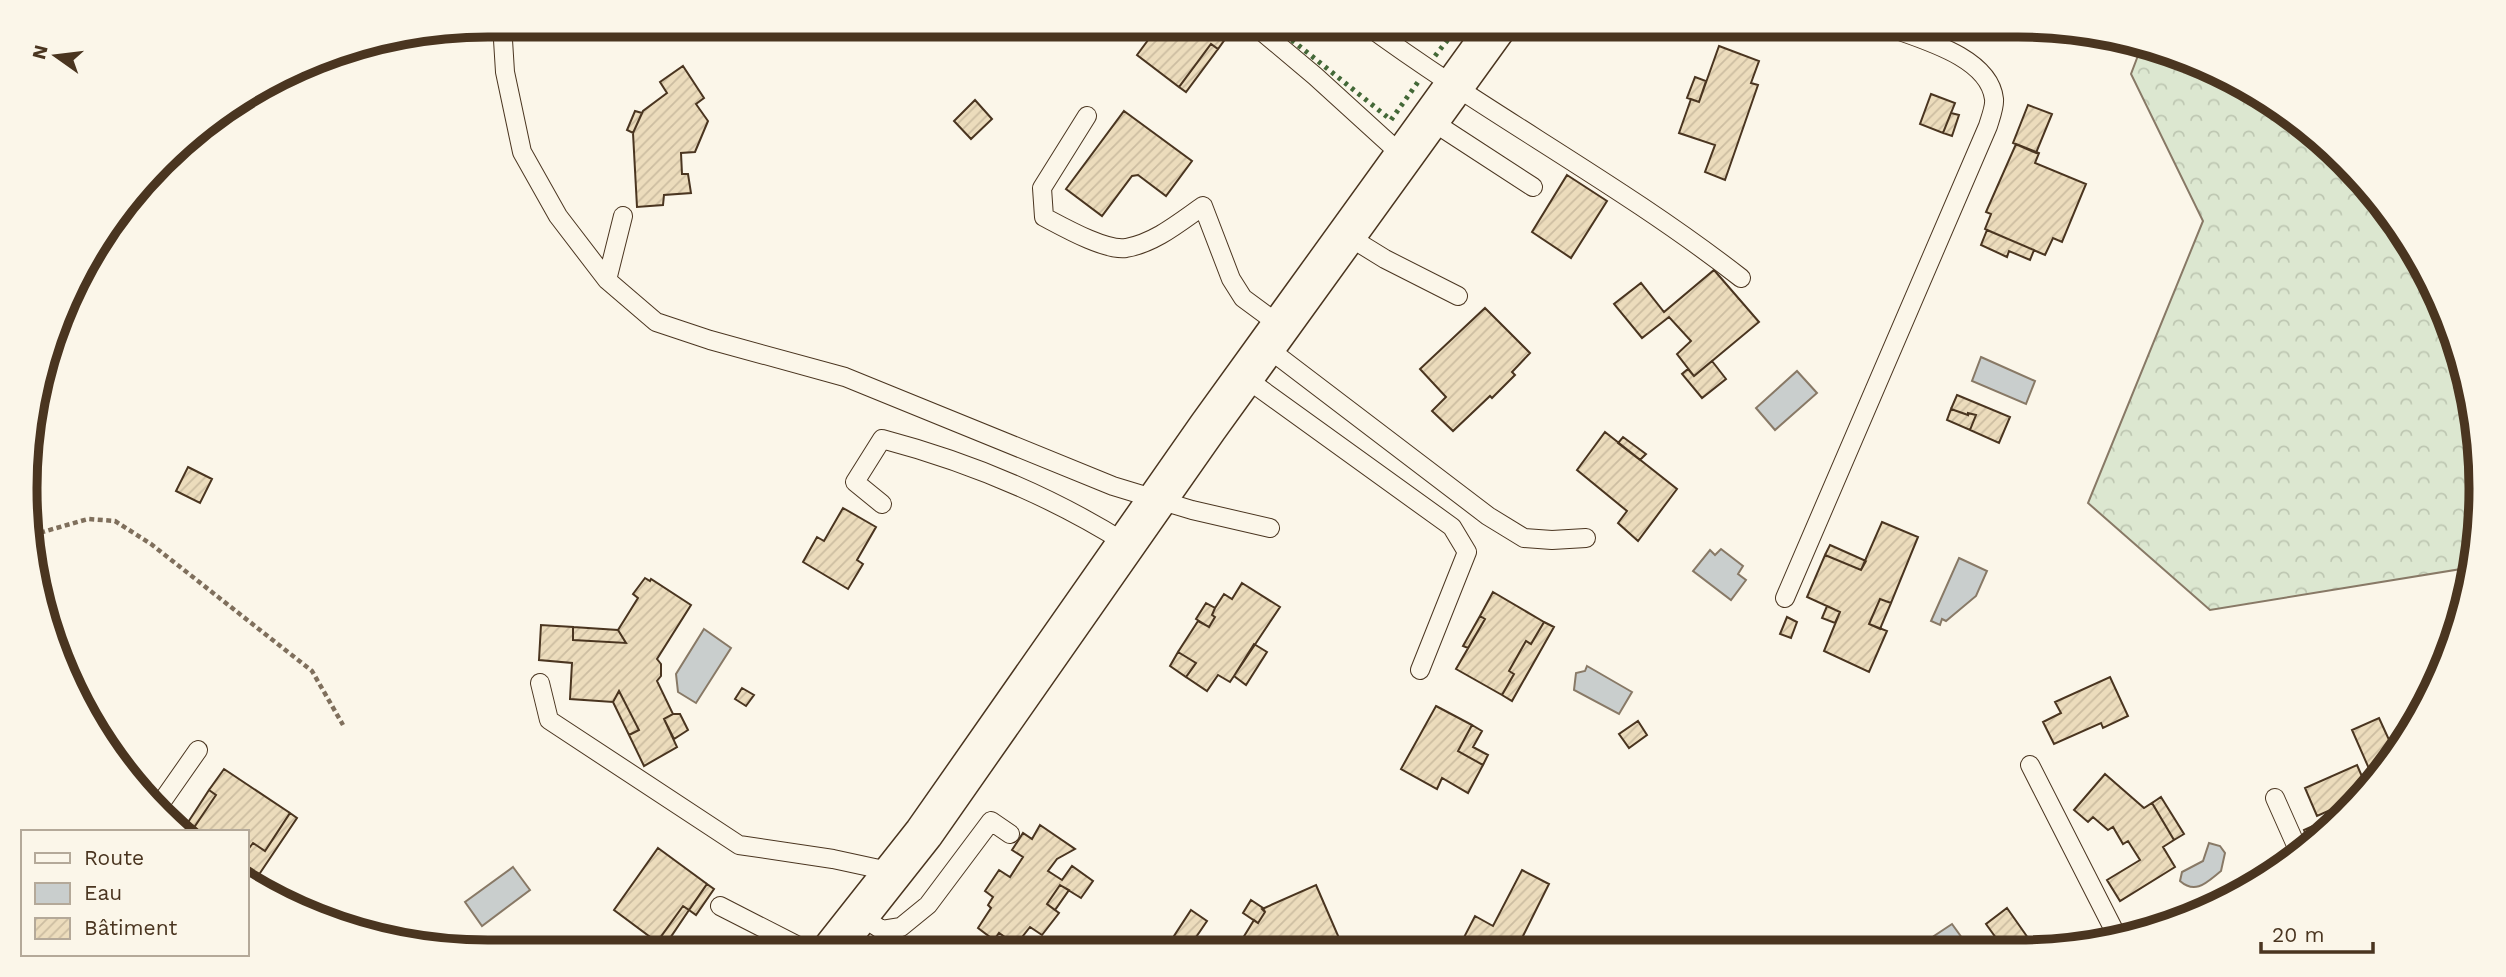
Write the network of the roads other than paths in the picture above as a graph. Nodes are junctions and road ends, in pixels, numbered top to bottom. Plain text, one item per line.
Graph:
1 (503, 37) edge
2 (1268, 37) edge
3 (1383, 37) edge
4 (1489, 37) edge
5 (1914, 37) edge
6 (1455, 85) junction
7 (1087, 116) dead end
8 (1430, 120) junction
9 (1404, 157) junction
10 (1534, 187) dead end
11 (623, 216) dead end
12 (1346, 235) junction
13 (1741, 278) dead end
14 (607, 280) junction
15 (1458, 296) dead end
16 (1264, 350) junction
17 (1158, 499) junction
18 (882, 504) dead end
19 (1270, 528) dead end
20 (1586, 538) dead end
21 (1127, 544) junction
22 (1784, 598) dead end
23 (1420, 670) dead end
24 (540, 683) dead end
25 (198, 750) dead end
26 (2030, 765) dead end
27 (2275, 798) dead end
28 (162, 801) edge
29 (1010, 834) dead end
30 (2296, 845) edge
31 (893, 872) junction
32 (720, 906) dead end
33 (859, 915) junction
34 (2113, 930) edge
35 (787, 940) edge
36 (839, 940) edge

1 - 14 lane
2 - 9 lane
3 - 6 lane
4 - 6 street
5 - 22 lane
6 - 8 street
6 - 13 lane
7 - 16 lane
8 - 9 street
8 - 10 lane
9 - 12 street
11 - 14 lane
12 - 15 lane
12 - 16 street
14 - 17 lane
16 - 17 street
16 - 20 lane
16 - 23 lane
17 - 19 lane
17 - 21 street
18 - 21 lane
21 - 31 street
24 - 31 lane
25 - 28 lane
26 - 34 lane
27 - 30 lane
29 - 33 lane
31 - 33 street
32 - 35 lane
33 - 36 street

